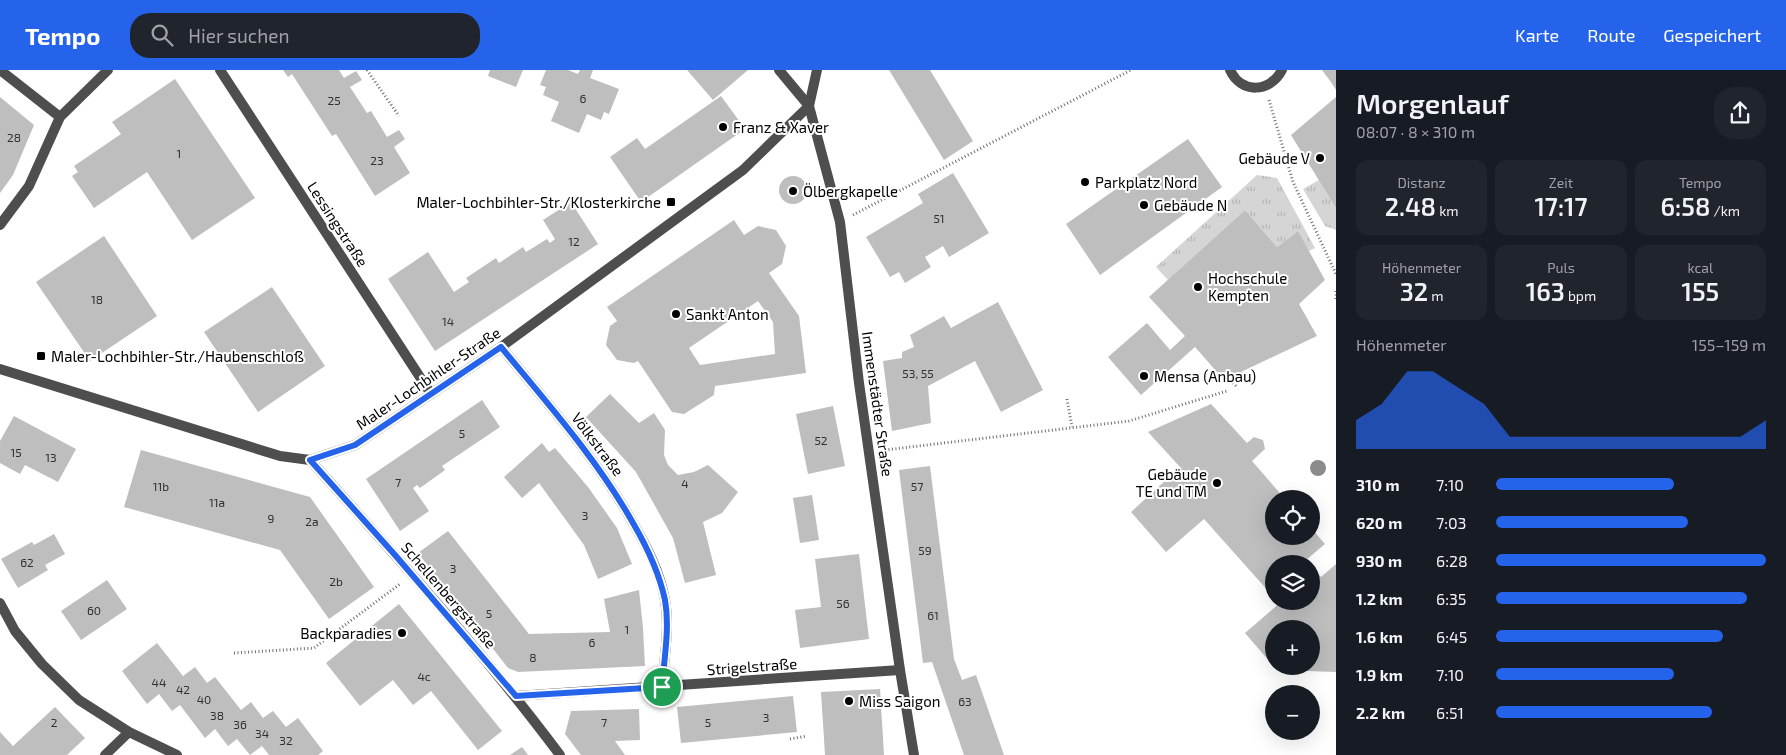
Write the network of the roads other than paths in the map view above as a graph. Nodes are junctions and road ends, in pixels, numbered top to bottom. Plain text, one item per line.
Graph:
1 (0, 70) edge
2 (108, 70) edge
3 (220, 70) edge
4 (779, 70) edge
5 (817, 70) edge
6 (1230, 70) edge
7 (1282, 70) edge
8 (809, 106) junction
9 (60, 117) junction
10 (0, 226) edge
11 (501, 347) junction
12 (0, 369) edge
13 (431, 394) junction
14 (310, 460) junction
15 (0, 603) edge
16 (900, 670) junction
17 (662, 687) junction
18 (516, 696) junction
19 (129, 732) junction
20 (105, 755) edge
21 (177, 755) edge
22 (560, 755) edge
23 (914, 755) edge

1 - 9 street
2 - 9 street
3 - 13 street, Lessingstraße
4 - 8 street, Immenstädter Straße
5 - 8 street
6 - 7 street
8 - 11 street, Maler-Lochbihler-Straße
8 - 16 street, Immenstädter Straße
9 - 10 street
11 - 13 street, Maler-Lochbihler-Straße
11 - 17 street, Völkstraße
12 - 14 street, Maler-Lochbihler-Straße
13 - 14 street, Maler-Lochbihler-Straße
14 - 18 street, Schellenbergstraße
15 - 19 street
16 - 17 street, Strigelstraße
16 - 23 street, Immenstädter Straße
17 - 18 street, Strigelstraße
18 - 22 street, Schellenbergstraße
19 - 20 street
19 - 21 street

